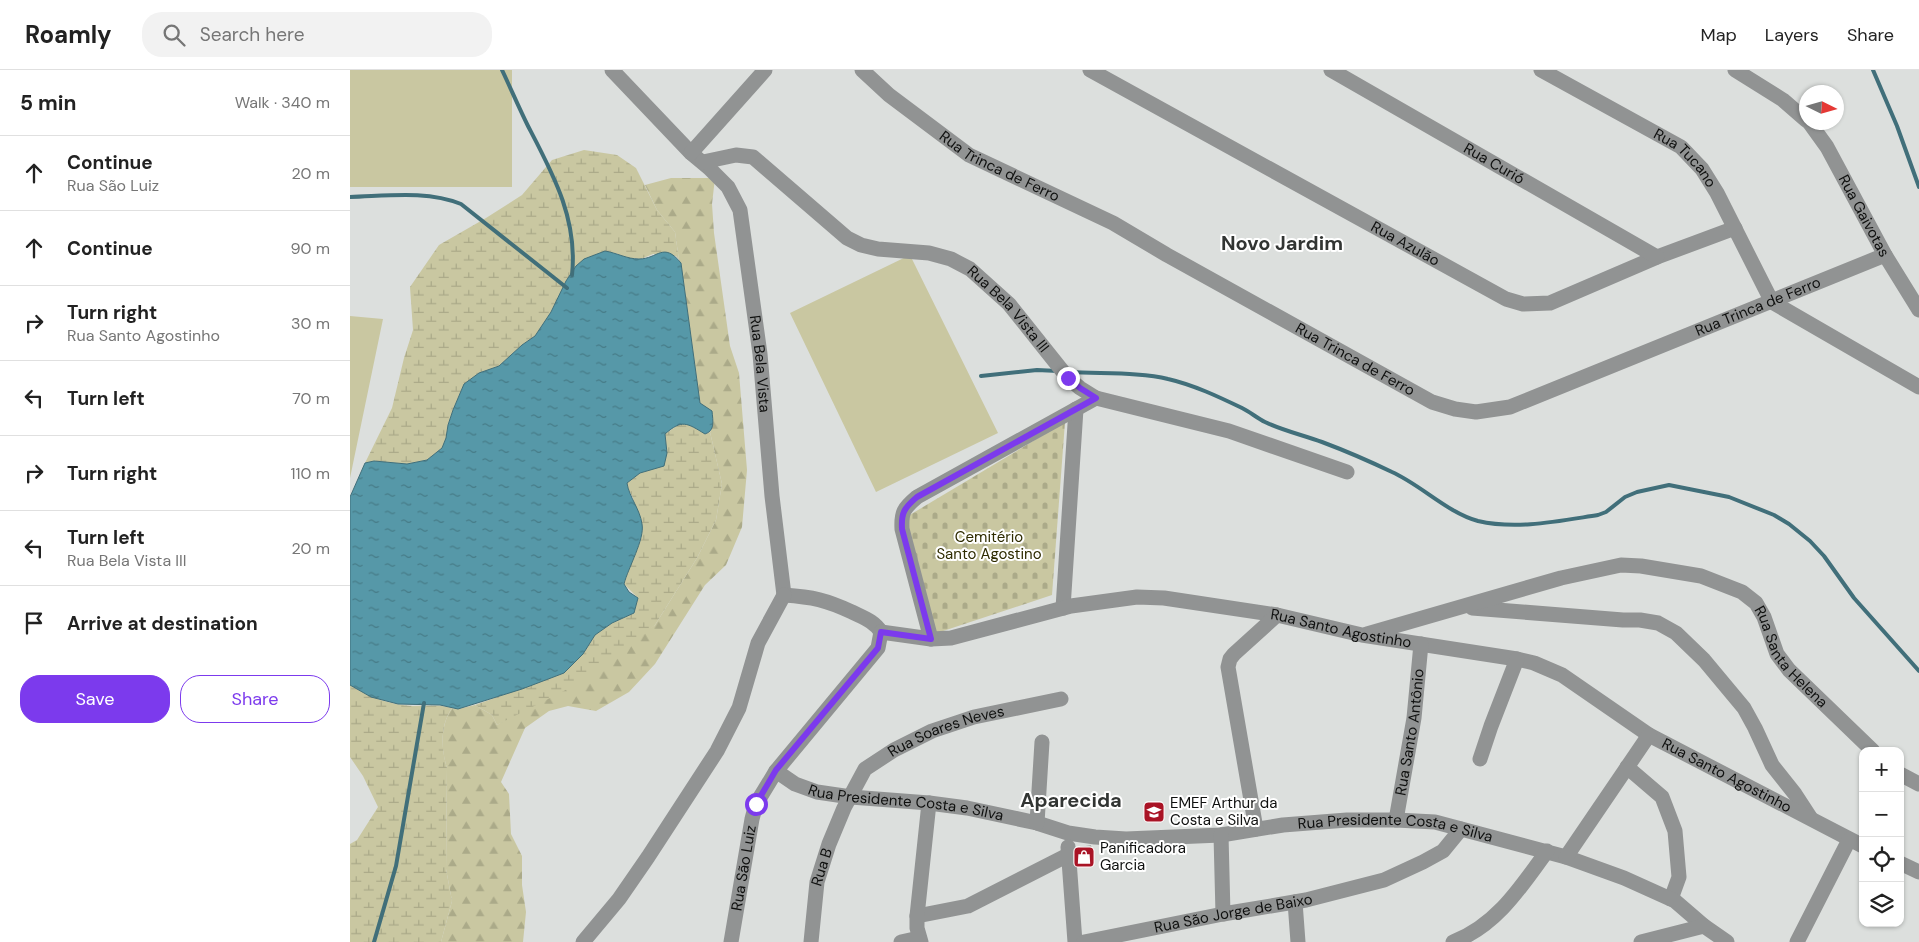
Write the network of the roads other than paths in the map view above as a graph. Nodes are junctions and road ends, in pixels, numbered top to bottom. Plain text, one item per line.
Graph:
1 (612, 70) edge
2 (765, 70) edge
3 (862, 70) edge
4 (1090, 70) edge
5 (1331, 70) edge
6 (1735, 70) edge
7 (1544, 71) edge
8 (1799, 113) edge
9 (1815, 130) edge
10 (697, 157) junction
11 (1734, 228) junction
12 (1885, 255) junction
13 (1657, 257) junction
14 (1772, 302) junction
15 (1919, 310) edge
16 (1919, 387) edge
17 (1096, 398) junction
18 (1076, 409) junction
19 (1347, 472) dead end
20 (784, 595) junction
21 (1463, 607) junction
22 (1063, 608) junction
23 (1277, 616) junction
24 (881, 632) junction
25 (1362, 635) junction
26 (931, 639) junction
27 (1421, 644) junction
28 (1517, 659) junction
29 (1062, 699) dead end
30 (1649, 735) junction
31 (1042, 742) dead end
32 (1869, 747) edge
33 (1480, 759) dead end
34 (1627, 767) junction
35 (776, 770) junction
36 (1904, 776) edge
37 (1919, 784) edge
38 (851, 797) junction
39 (929, 803) junction
40 (1810, 818) junction
41 (1396, 820) junction
42 (1037, 823) junction
43 (1256, 828) junction
44 (1461, 830) junction
45 (1068, 833) junction
46 (1221, 835) junction
47 (1849, 840) junction
48 (1859, 844) edge
49 (1547, 852) junction
50 (1068, 855) junction
51 (1566, 857) junction
52 (1904, 865) edge
53 (1919, 872) edge
54 (1671, 899) junction
55 (1294, 902) junction
56 (1223, 914) junction
57 (917, 916) junction
58 (1704, 926) junction
59 (920, 940) edge
60 (583, 942) edge
61 (731, 942) edge
62 (811, 942) edge
63 (901, 942) edge
64 (1075, 942) edge
65 (1084, 942) edge
66 (1298, 942) edge
67 (1453, 942) edge
68 (1641, 942) edge
69 (1727, 942) edge
70 (1797, 942) edge

1 - 10 street, Rua Bela Vista
2 - 10 street
3 - 14 street, Rua Trinca de Ferro
4 - 13 street, Rua Azulão
5 - 13 street, Rua Curió
6 - 8 street, Rua Gaivotas
7 - 11 street, Rua Tucano
9 - 12 street, Rua Gaivotas
10 - 17 street, Rua Bela Vista III
10 - 20 street, Rua Bela Vista
11 - 13 street, Rua Azulão
11 - 14 street, Rua Tucano
12 - 14 street, Rua Trinca de Ferro
12 - 15 street, Rua Gaivotas
14 - 16 street
17 - 18 street
17 - 19 street, Rua Bela Vista III
18 - 22 street
18 - 26 street
20 - 24 street
20 - 60 street
21 - 25 street, Rua Santa Helena
21 - 32 street, Rua Santa Helena
21 - 40 street
22 - 23 street, Rua Santo Agostinho
22 - 26 street, Rua Santo Agostinho
23 - 25 street, Rua Santo Agostinho
23 - 43 street
24 - 26 street, Rua Santo Agostinho
24 - 35 street
25 - 27 street, Rua Santo Agostinho
27 - 28 street, Rua Santo Agostinho
27 - 41 street, Rua Santo Antônio
28 - 30 street, Rua Santo Agostinho
28 - 33 street
29 - 38 street, Rua Soares Neves
30 - 34 street
30 - 40 street, Rua Santo Agostinho
31 - 42 street
34 - 51 street
34 - 54 street
35 - 38 street, Rua Presidente Costa e Silva
35 - 61 street, Rua São Luiz
36 - 37 street
38 - 39 street, Rua Presidente Costa e Silva
38 - 62 street, Rua B
39 - 42 street, Rua Presidente Costa e Silva
39 - 57 street
40 - 47 street, Rua Santo Agostinho
41 - 43 street, Rua Presidente Costa e Silva
41 - 44 street, Rua Presidente Costa e Silva
42 - 45 street, Rua Presidente Costa e Silva
43 - 46 street, Rua Presidente Costa e Silva
44 - 49 street, Rua Presidente Costa e Silva
44 - 55 street, Rua São Jorge de Baixo
45 - 46 street, Rua Presidente Costa e Silva
45 - 50 street
46 - 56 street
47 - 48 street, Rua Santo Agostinho
47 - 70 street
49 - 51 street, Rua Presidente Costa e Silva
49 - 67 street
50 - 57 street
50 - 64 street
51 - 54 street, Rua Presidente Costa e Silva
52 - 53 street
54 - 58 street, Rua Presidente Costa e Silva
55 - 56 street, Rua São Jorge de Baixo
55 - 66 street
56 - 65 street, Rua São Jorge de Baixo
57 - 59 street
58 - 68 street
58 - 69 street, Rua Presidente Costa e Silva
59 - 63 street

